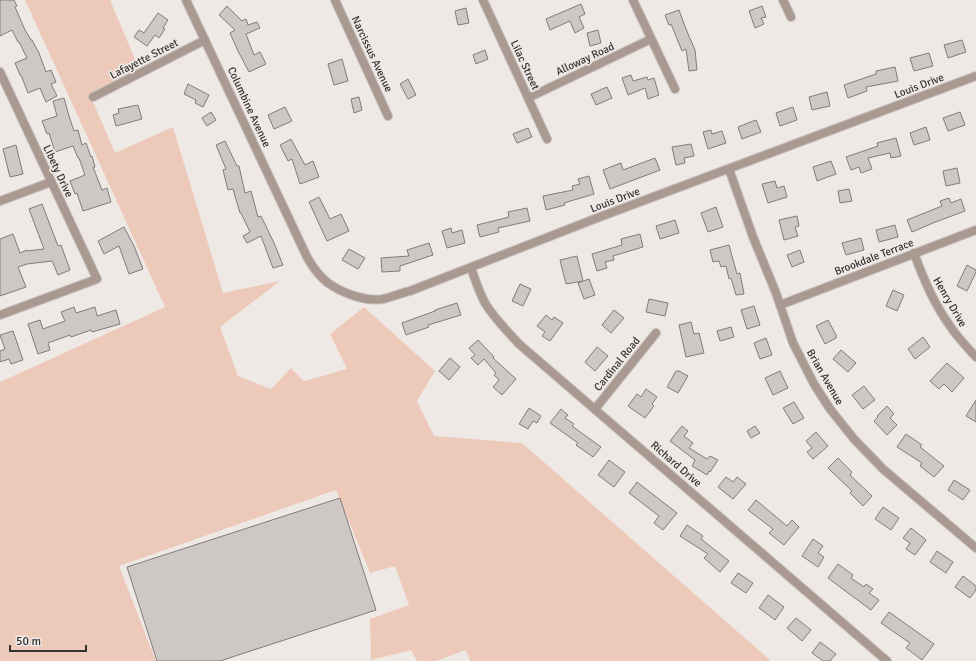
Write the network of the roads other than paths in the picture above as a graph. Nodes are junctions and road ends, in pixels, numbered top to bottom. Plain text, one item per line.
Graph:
1 (186, 0) edge
2 (335, 0) edge
3 (483, 0) edge
4 (633, 0) edge
5 (783, 0) edge
6 (791, 17) dead end
7 (651, 39) junction
8 (205, 40) junction
9 (0, 72) edge
10 (976, 76) edge
11 (2, 84) edge
12 (675, 89) dead end
13 (93, 97) dead end
14 (528, 98) junction
15 (388, 116) dead end
16 (547, 139) dead end
17 (729, 169) junction
18 (51, 182) junction
19 (0, 200) edge
20 (291, 224) joint
21 (976, 230) edge
22 (914, 253) junction
23 (471, 268) junction
24 (780, 305) junction
25 (0, 315) edge
26 (656, 333) dead end
27 (976, 357) edge
28 (595, 409) junction
29 (976, 548) edge
30 (887, 661) edge

1 - 8 street, Columbine Avenue
2 - 15 street, Narcissus Avenue
3 - 14 street, Lilac Street
4 - 7 street
5 - 6 street
7 - 12 street
7 - 14 street, Alloway Road
8 - 13 street, Lafayette Street
8 - 20 street, Columbine Avenue
9 - 11 street, LIbety Drive
10 - 17 street, Louis Drive
11 - 18 street, LIbety Drive
14 - 16 street, Lilac Street
17 - 23 street, Louis Drive
17 - 24 street, Brian Avenue
18 - 19 street
18 - 25 street, LIbety Drive
20 - 23 street, Louis Drive
21 - 22 street, Brookdale Terrace
22 - 24 street, Brookdale Terrace
22 - 27 street, Henry Drive
23 - 28 street, Richard Drive
24 - 29 street, Brian Avenue
26 - 28 street, Cardinal Road
28 - 30 street, Richard Drive

